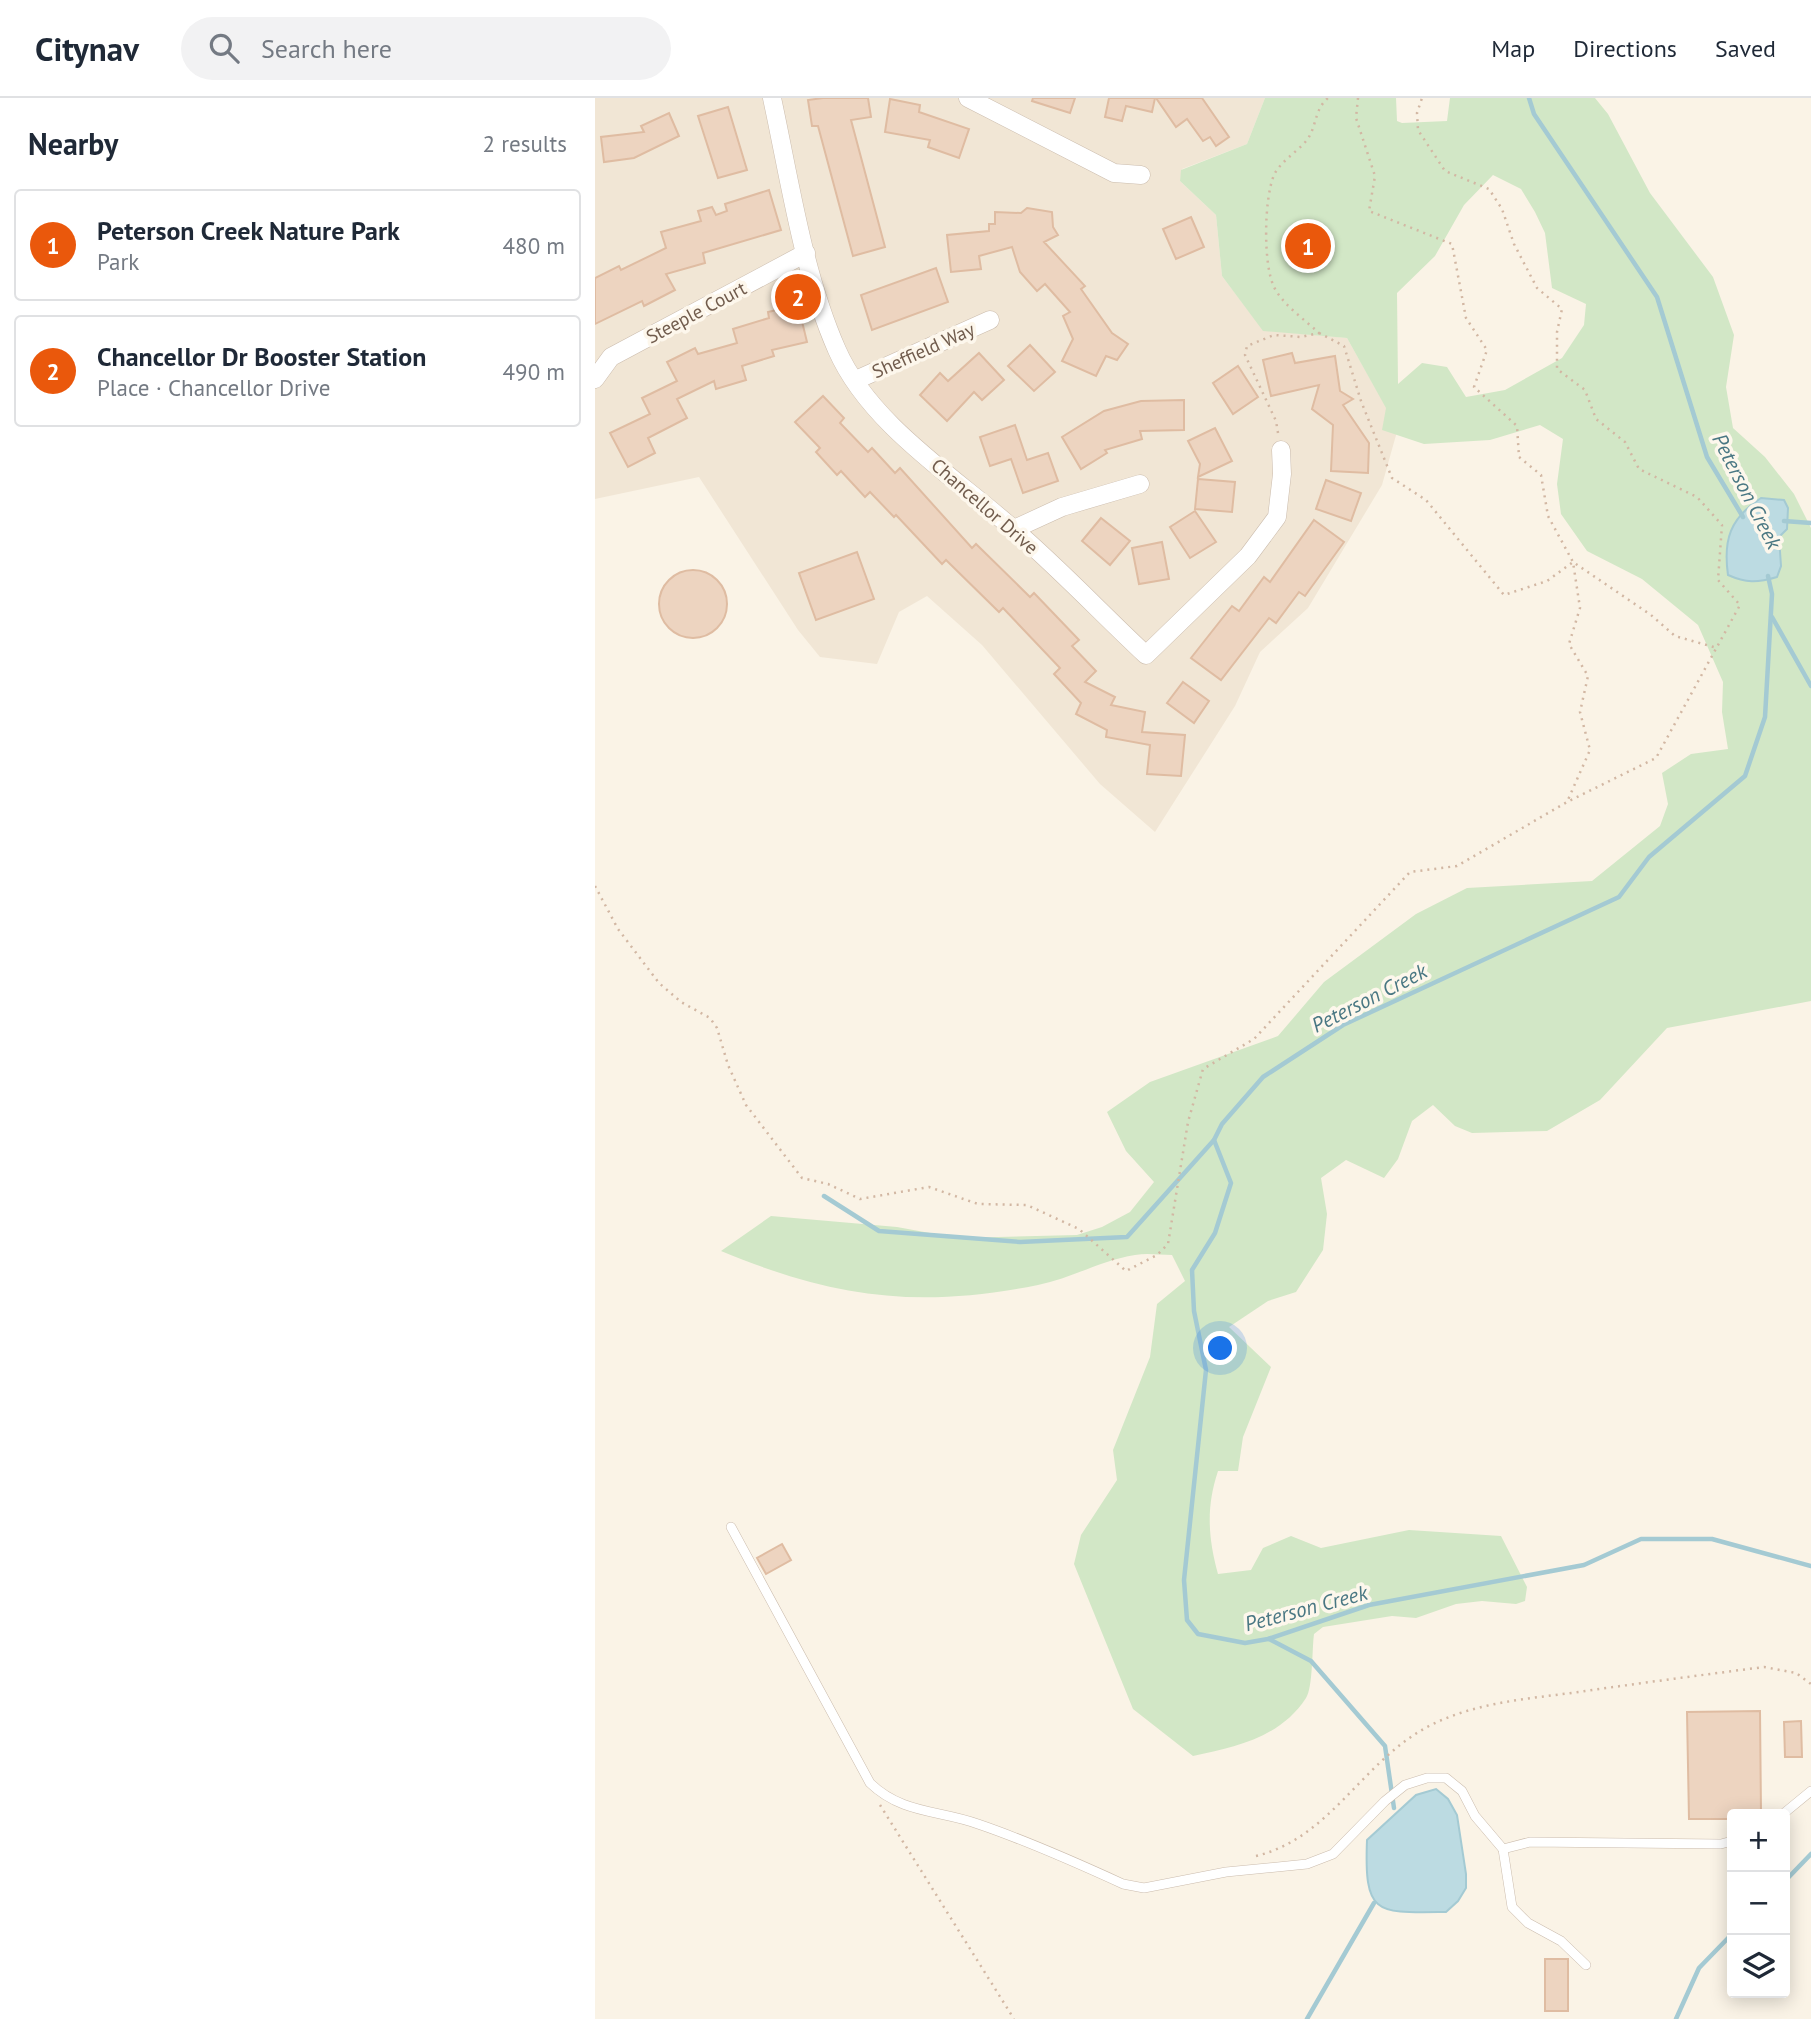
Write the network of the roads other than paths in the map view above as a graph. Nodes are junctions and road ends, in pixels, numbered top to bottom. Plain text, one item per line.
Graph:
1 (772, 98) edge
2 (968, 98) edge
3 (1141, 175) dead end
4 (806, 253) junction
5 (990, 320) dead end
6 (595, 379) edge
7 (856, 380) junction
8 (1281, 450) road end
9 (1140, 484) dead end
10 (1014, 528) junction
11 (731, 1527) dead end
12 (1811, 1791) edge
13 (1789, 1809) edge
14 (1727, 1842) edge
15 (1503, 1849) junction
16 (1586, 1965) dead end

1 - 4 street, Chancellor Drive
2 - 3 street
4 - 6 street, Steeple Court
4 - 7 street, Chancellor Drive
5 - 7 street, Sheffield Way
7 - 10 street, Chancellor Drive
8 - 10 street, Chancellor Drive
9 - 10 street
11 - 15 lane
12 - 13 lane
14 - 15 lane
15 - 16 lane

